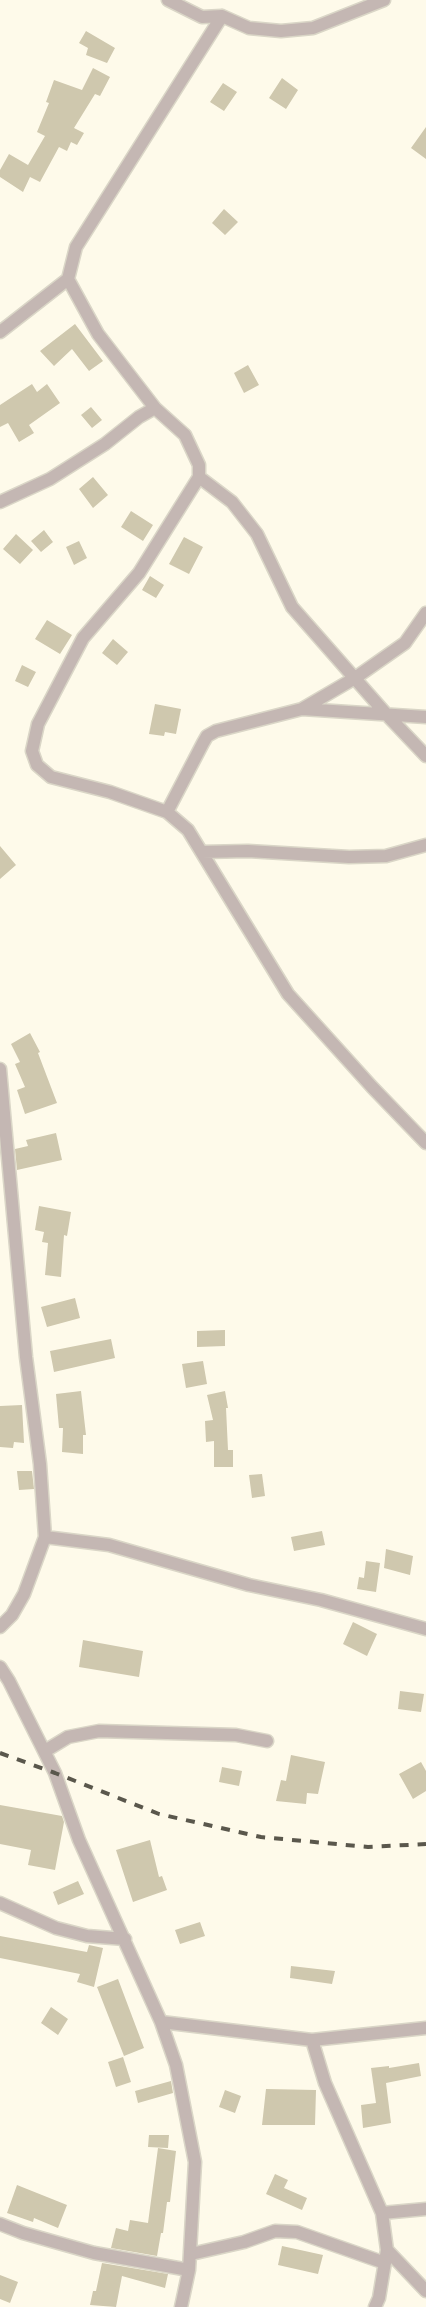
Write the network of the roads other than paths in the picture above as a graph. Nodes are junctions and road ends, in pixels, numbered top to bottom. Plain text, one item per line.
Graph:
1 (168, 0) edge
2 (384, 0) edge
3 (222, 16) junction
4 (68, 279) junction
5 (0, 332) edge
6 (154, 408) junction
7 (199, 477) junction
8 (0, 502) edge
9 (426, 614) edge
10 (355, 678) junction
11 (302, 709) junction
12 (387, 715) junction
13 (426, 716) edge
14 (426, 756) edge
15 (168, 812) junction
16 (426, 845) edge
17 (202, 852) junction
18 (0, 1069) edge
19 (426, 1142) edge
20 (44, 1537) junction
21 (0, 1627) edge
22 (426, 1629) edge
23 (0, 1667) edge
24 (267, 1741) dead end
25 (45, 1751) junction
26 (0, 1903) edge
27 (125, 1939) junction
28 (161, 2022) junction
29 (426, 2028) edge
30 (312, 2040) junction
31 (426, 2209) edge
32 (382, 2213) junction
33 (0, 2224) edge
34 (387, 2250) junction
35 (190, 2254) junction
36 (385, 2263) junction
37 (189, 2270) junction
38 (426, 2292) edge
39 (182, 2307) edge
40 (375, 2307) edge

1 - 3 street
2 - 3 street
3 - 4 street
4 - 5 street
4 - 6 street
6 - 7 street
6 - 8 street
7 - 10 street
7 - 15 street
9 - 10 street
10 - 11 street
10 - 12 street
11 - 12 street
11 - 15 street
12 - 13 street
12 - 14 street
15 - 17 street
16 - 17 street
17 - 19 street
18 - 20 street
20 - 21 street
20 - 22 street
23 - 25 street
24 - 25 street
25 - 27 street
26 - 27 street
27 - 28 street
28 - 30 street
28 - 35 street
29 - 30 street
30 - 32 street
31 - 32 street
32 - 34 street
33 - 37 street
34 - 36 street
34 - 38 street
35 - 36 street
35 - 37 street
36 - 40 street
37 - 39 street

